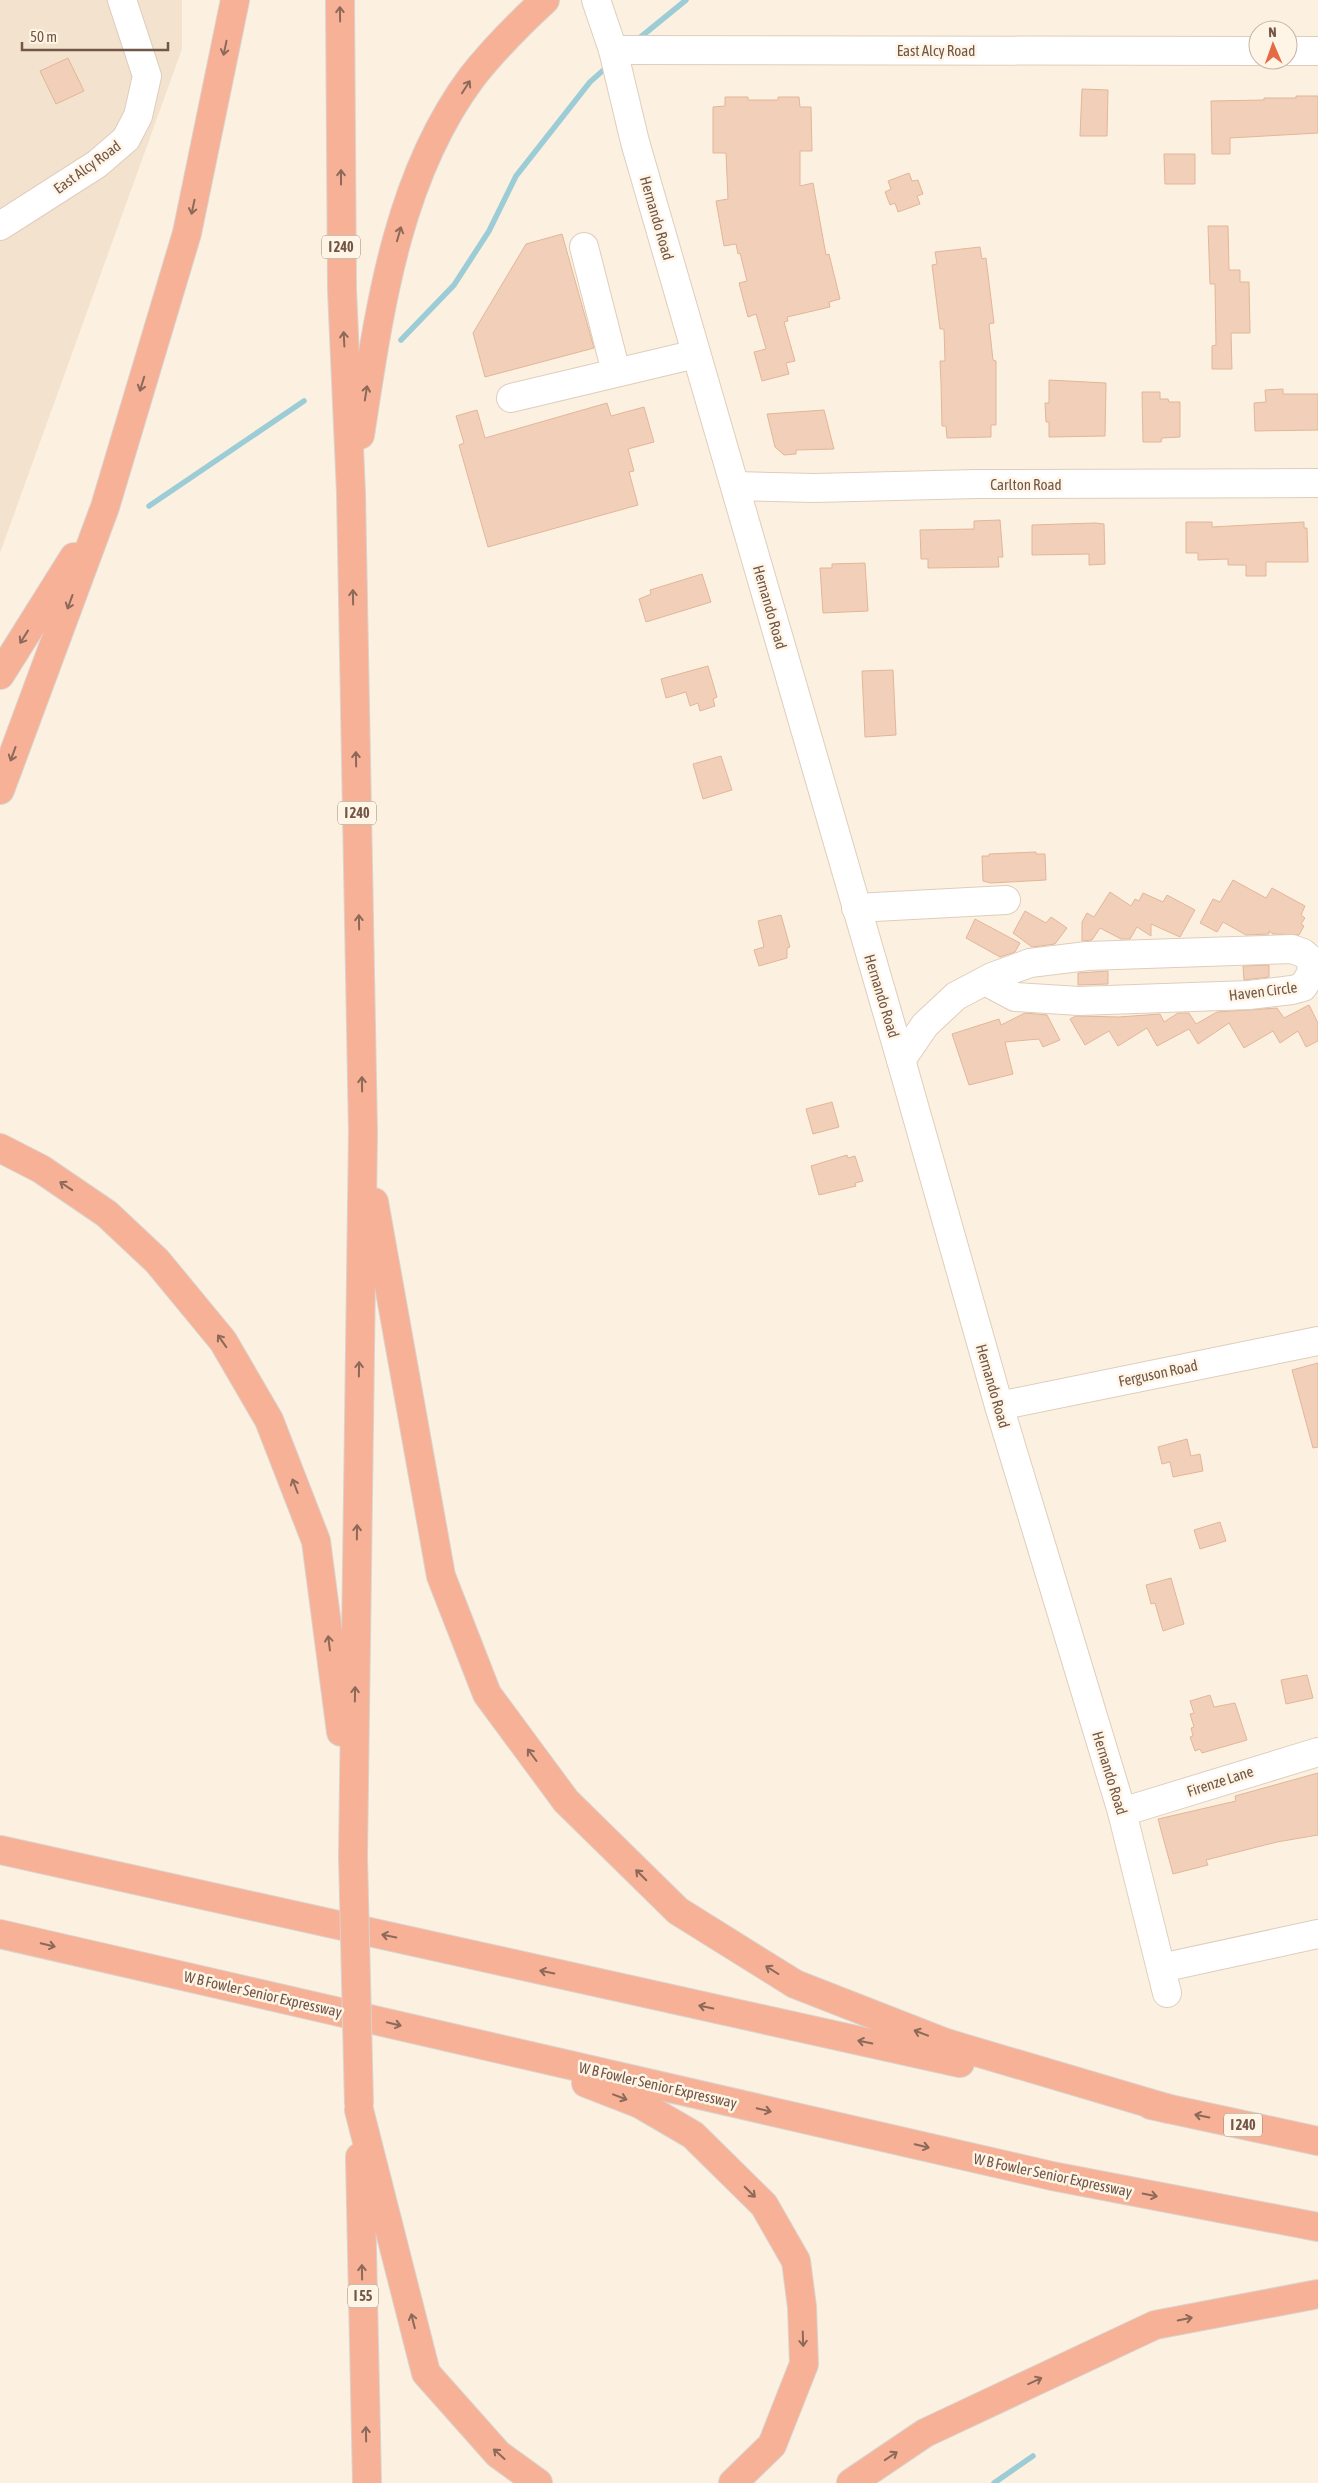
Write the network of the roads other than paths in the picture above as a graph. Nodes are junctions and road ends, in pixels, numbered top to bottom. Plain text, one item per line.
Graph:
1 (122, 0) edge
2 (235, 0) edge
3 (340, 0) edge
4 (544, 0) edge
5 (596, 0) edge
6 (613, 50) junction
7 (1248, 51) edge
8 (1298, 51) edge
9 (1318, 51) edge
10 (0, 226) edge
11 (584, 247) dead end
12 (696, 354) junction
13 (616, 372) junction
14 (510, 398) dead end
15 (1318, 483) edge
16 (735, 486) junction
17 (351, 493) junction
18 (105, 507) junction
19 (0, 675) edge
20 (0, 790) edge
21 (1006, 900) dead end
22 (856, 908) junction
23 (985, 980) junction
24 (902, 1060) junction
25 (363, 1133) junction
26 (0, 1148) edge
27 (1318, 1341) edge
28 (999, 1406) junction
29 (1318, 1752) edge
30 (1122, 1812) junction
31 (353, 1843) junction
32 (0, 1850) edge
33 (0, 1934) edge
34 (1318, 1934) edge
35 (546, 2060) junction
36 (359, 2107) junction
37 (1169, 2109) junction
38 (1318, 2141) edge
39 (1318, 2227) edge
40 (1318, 2294) edge
41 (367, 2483) edge
42 (538, 2483) edge
43 (734, 2483) edge
44 (851, 2483) edge

1 - 10 street, East Alcy Road
2 -> 18 highway
17 -> 3 highway, I 240
17 -> 4 highway
5 - 6 street, Hernando Road
6 - 7 street, East Alcy Road
6 - 12 street, Hernando Road
8 - 9 street
11 - 13 street
12 - 13 street
12 - 16 street, Hernando Road
13 - 14 street
15 - 16 street, Carlton Road
16 - 22 street, Hernando Road
25 -> 17 highway, I 240
18 -> 19 highway
18 -> 20 highway
21 - 22 street
22 - 24 street, Hernando Road
23 - 23 street, Haven Circle
23 - 24 street, Haven Circle
24 - 28 street, Hernando Road
31 -> 25 highway
37 -> 25 highway
31 -> 26 highway
27 - 28 street, Ferguson Road
28 - 30 street, Hernando Road
29 - 30 street, Firenze Lane
30 - 34 street, Hernando Road
31 - 36 highway, I 55, bridge
37 -> 32 highway
33 -> 35 highway, W B Fowler Senior Expressway
35 -> 39 highway, W B Fowler Senior Expressway
35 -> 43 highway
41 -> 36 highway, I 55
42 -> 36 highway
38 -> 37 highway, I 240
44 -> 40 highway

